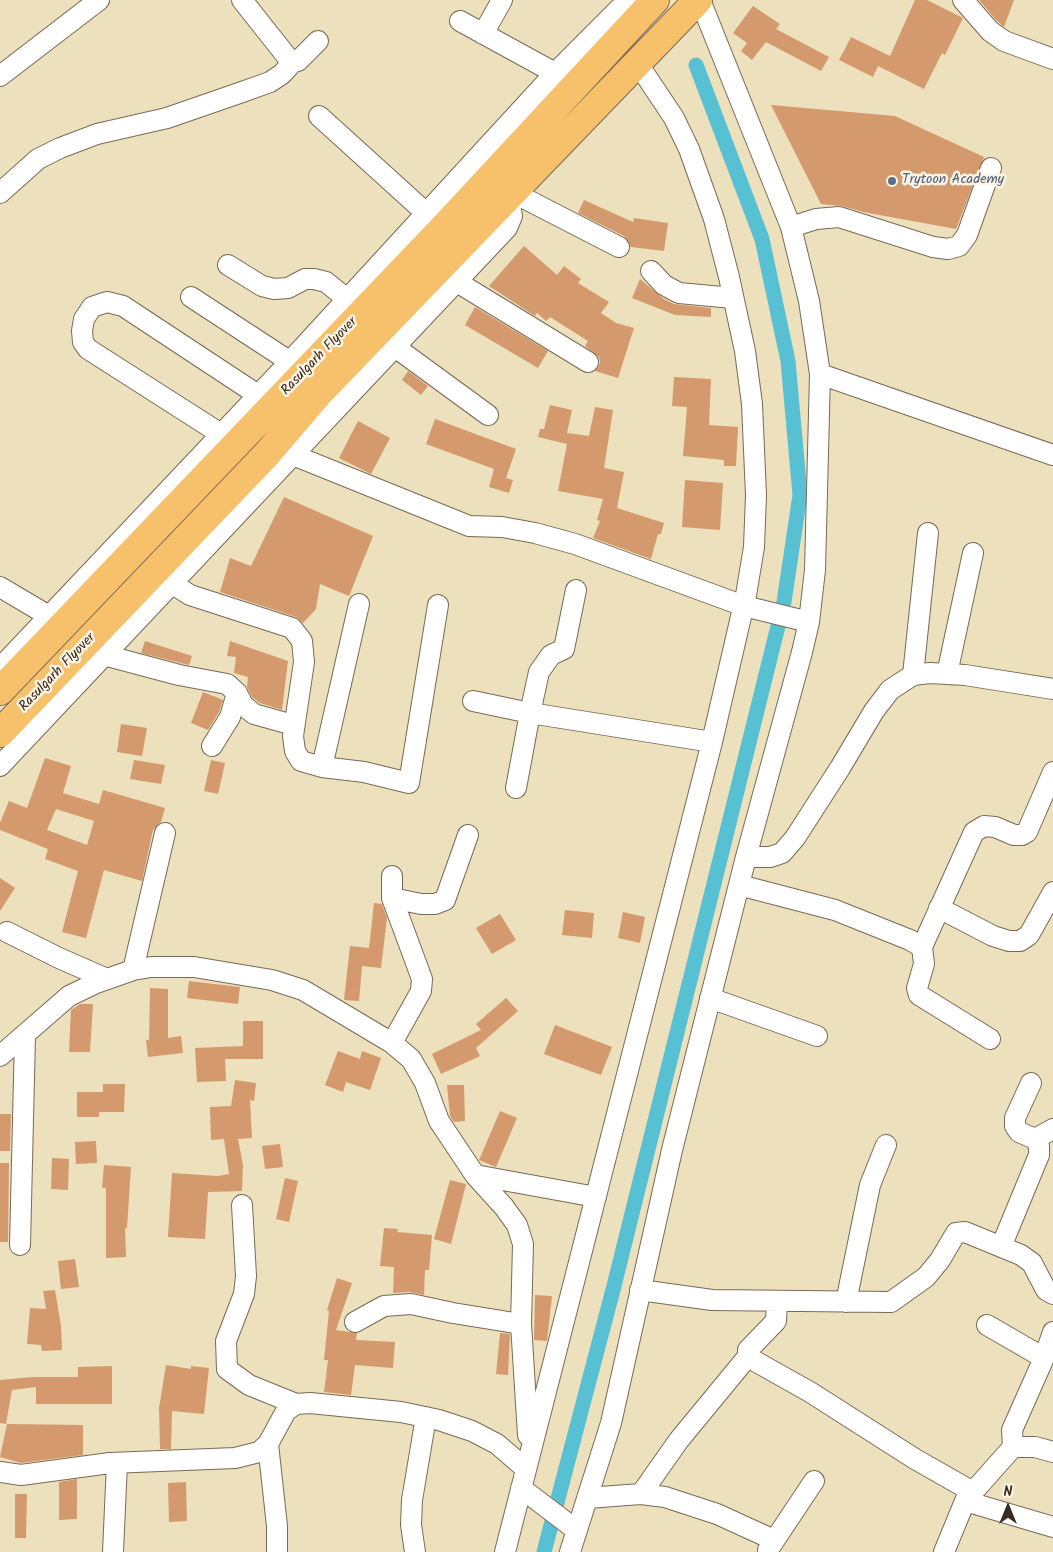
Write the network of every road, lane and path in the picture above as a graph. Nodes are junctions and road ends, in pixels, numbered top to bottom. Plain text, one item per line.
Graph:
1 (99, 0) edge
2 (242, 0) edge
3 (502, 0) edge
4 (963, 0) edge
5 (695, 4) edge
6 (637, 5) edge
7 (460, 21) dead end
8 (483, 34) junction
9 (318, 42) dead end
10 (1052, 53) edge
11 (293, 62) junction
12 (638, 64) junction
13 (555, 73) junction
14 (0, 76) edge
15 (319, 116) dead end
16 (991, 168) dead end
17 (0, 193) edge
18 (511, 195) junction
19 (426, 214) junction
20 (791, 227) junction
21 (619, 247) dead end
22 (228, 265) dead end
23 (651, 271) dead end
24 (457, 282) junction
25 (192, 297) dead end
26 (733, 298) junction
27 (347, 299) junction
28 (395, 347) junction
29 (588, 362) dead end
30 (820, 374) junction
31 (304, 376) junction
32 (258, 395) junction
33 (488, 415) dead end
34 (221, 434) junction
35 (293, 455) junction
36 (1053, 456) edge
37 (928, 533) dead end
38 (973, 552) dead end
39 (171, 584) junction
40 (0, 587) edge
41 (576, 590) dead end
42 (359, 604) dead end
43 (438, 605) dead end
44 (749, 607) junction
45 (49, 616) junction
46 (799, 620) junction
47 (104, 655) junction
48 (0, 668) edge
49 (947, 674) junction
50 (913, 676) junction
51 (1053, 690) edge
52 (0, 691) edge
53 (237, 693) junction
54 (472, 701) dead end
55 (530, 713) junction
56 (293, 725) junction
57 (0, 734) edge
58 (712, 742) junction
59 (212, 746) dead end
60 (0, 766) edge
61 (322, 767) junction
62 (1053, 772) edge
63 (516, 788) dead end
64 (165, 833) dead end
65 (468, 835) dead end
66 (746, 857) junction
67 (392, 876) dead end
68 (739, 885) junction
69 (1053, 892) edge
70 (392, 898) junction
71 (939, 908) junction
72 (8, 932) dead end
73 (922, 947) junction
74 (133, 970) junction
75 (107, 979) junction
76 (710, 998) junction
77 (25, 1036) junction
78 (817, 1036) dead end
79 (990, 1039) dead end
80 (392, 1043) junction
81 (0, 1056) edge
82 (1031, 1083) dead end
83 (1053, 1129) edge
84 (1035, 1139) junction
85 (886, 1145) dead end
86 (474, 1175) junction
87 (596, 1197) junction
88 (242, 1205) dead end
89 (20, 1245) dead end
90 (1001, 1247) junction
91 (640, 1290) junction
92 (1053, 1294) edge
93 (777, 1302) junction
94 (846, 1302) junction
95 (355, 1322) dead end
96 (522, 1324) junction
97 (987, 1325) dead end
98 (1053, 1332) edge
99 (749, 1355) junction
100 (1044, 1358) junction
101 (296, 1404) junction
102 (426, 1417) junction
103 (268, 1444) junction
104 (1013, 1447) junction
105 (1053, 1452) edge
106 (528, 1462) junction
107 (117, 1463) junction
108 (0, 1472) edge
109 (814, 1482) dead end
110 (529, 1494) junction
111 (640, 1494) junction
112 (969, 1496) junction
113 (588, 1498) junction
114 (572, 1527) junction
115 (1053, 1527) edge
116 (770, 1546) edge
117 (113, 1552) edge
118 (277, 1552) edge
119 (415, 1552) edge
120 (505, 1552) edge
121 (570, 1552) edge
122 (945, 1552) edge

1 - 14 street
2 - 11 street
3 - 8 street
4 - 10 street
5 - 12 highway, Rasulgarh Flyover
5 - 20 street
6 - 13 street
6 - 31 highway, Rasulgarh Flyover
7 - 8 street
8 - 13 street
9 - 11 street
11 - 17 street
12 - 18 highway, Rasulgarh Flyover
12 - 26 street
13 - 19 street
15 - 19 street
16 - 20 street
18 - 21 street
18 - 24 street
18 - 31 highway, Rasulgarh Flyover
19 - 27 street
20 - 30 street
22 - 27 street
23 - 26 street
24 - 28 street
24 - 29 street
25 - 31 street
26 - 44 street
27 - 31 street
28 - 33 street
28 - 35 street
30 - 36 street
30 - 46 street
31 - 32 street
31 - 52 highway, Rasulgarh Flyover
31 - 57 highway, Rasulgarh Flyover
32 - 34 street
32 - 34 street
34 - 45 street
35 - 39 street
35 - 44 street
37 - 50 street
38 - 49 street
39 - 47 street
39 - 56 street
40 - 45 street
41 - 55 street
42 - 61 street
43 - 61 street
44 - 46 street
44 - 58 street
45 - 48 street
46 - 66 street
47 - 53 street
47 - 60 street
49 - 50 street
49 - 51 street
50 - 66 street
53 - 56 street
53 - 59 street
54 - 55 street
55 - 58 street
55 - 63 street
56 - 61 street
58 - 87 street
62 - 71 street
64 - 74 street
65 - 70 street
66 - 68 street
67 - 70 street
68 - 73 street
68 - 76 street
69 - 71 street
70 - 80 street
71 - 73 street
72 - 75 street
73 - 79 street
74 - 75 street
74 - 80 street
75 - 77 street
76 - 78 street
76 - 91 street
77 - 81 street
77 - 89 street
80 - 86 street
82 - 84 street
83 - 84 street
84 - 90 street
85 - 94 street
86 - 87 street
86 - 96 street
87 - 106 street
88 - 101 street
90 - 92 street
90 - 94 street
91 - 93 street
91 - 113 street
93 - 94 street
93 - 99 street
95 - 96 street
96 - 106 street
97 - 100 street
98 - 100 street
99 - 111 street
99 - 112 street
100 - 104 street
101 - 102 street
101 - 103 street
102 - 106 street
102 - 119 street
103 - 107 street
103 - 118 street
104 - 105 street
104 - 112 street
106 - 110 street
107 - 108 street
107 - 117 street
109 - 116 street
110 - 114 street
110 - 120 street
111 - 113 street
111 - 116 street
112 - 115 street
112 - 122 street
113 - 114 street
114 - 121 street

